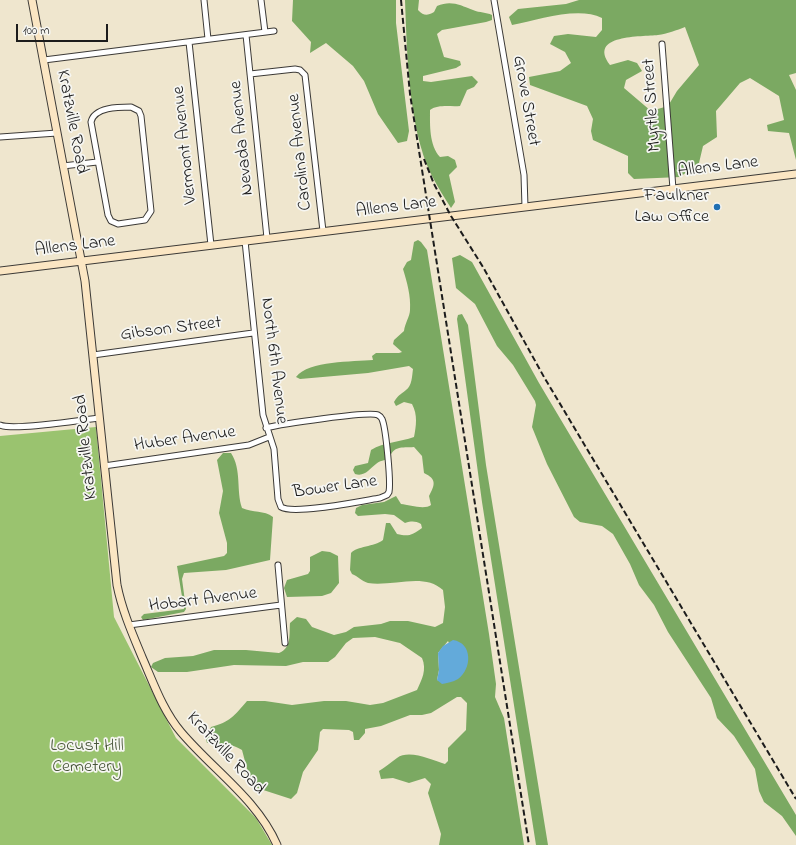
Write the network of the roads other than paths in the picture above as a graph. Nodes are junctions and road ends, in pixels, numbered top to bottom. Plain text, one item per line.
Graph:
1 (32, 0) edge
2 (204, 0) edge
3 (261, 0) edge
4 (494, 0) edge
5 (274, 31) dead end
6 (265, 32) junction
7 (246, 35) junction
8 (208, 39) junction
9 (189, 42) junction
10 (662, 44) dead end
11 (44, 60) junction
12 (250, 74) junction
13 (57, 133) junction
14 (0, 137) edge
15 (97, 162) junction
16 (64, 166) junction
17 (796, 174) edge
18 (673, 189) junction
19 (525, 207) junction
20 (324, 232) junction
21 (268, 238) junction
22 (245, 241) junction
23 (211, 245) junction
24 (81, 262) junction
25 (0, 271) edge
26 (253, 333) junction
27 (93, 355) junction
28 (99, 418) junction
29 (0, 425) edge
30 (266, 428) junction
31 (269, 437) junction
32 (104, 466) junction
33 (281, 507) joint
34 (278, 565) dead end
35 (281, 605) junction
36 (129, 625) junction
37 (285, 643) dead end
38 (277, 845) edge

1 - 11 main road, Kratzville Road
2 - 8 street
3 - 6 street
4 - 19 street, Grove Street
5 - 6 street
6 - 7 street
7 - 8 street
7 - 12 street, Nevada Avenue
8 - 9 street
9 - 11 street
9 - 23 street, Vermont Avenue
10 - 18 street, Myrtle Street
11 - 13 main road, Kratzville Road
12 - 20 street, Carolina Avenue
12 - 21 street, Nevada Avenue
13 - 14 street
13 - 16 main road, Kratzville Road
15 - 15 street
15 - 16 street
16 - 24 main road, Kratzville Road
17 - 18 main road, Allens Lane
18 - 19 main road, Allens Lane
19 - 20 main road, Allens Lane
20 - 21 main road, Allens Lane
21 - 22 main road, Allens Lane
22 - 23 main road, Allens Lane
22 - 26 street, North 6th Avenue
23 - 24 main road, Allens Lane
24 - 25 main road, Allens Lane
24 - 27 main road, Kratzville Road
26 - 27 street, Gibson Street
26 - 30 street, North 6th Avenue
27 - 28 main road, Kratzville Road
28 - 29 street
28 - 32 main road, Kratzville Road
30 - 31 street, North 6th Avenue
30 - 33 street, Bower Lane
31 - 32 street, Huber Avenue
31 - 33 street, North 6th Avenue
32 - 36 main road, Kratzville Road
34 - 35 street
35 - 36 street, Hobart Avenue
35 - 37 street
36 - 38 main road, Kratzville Road

